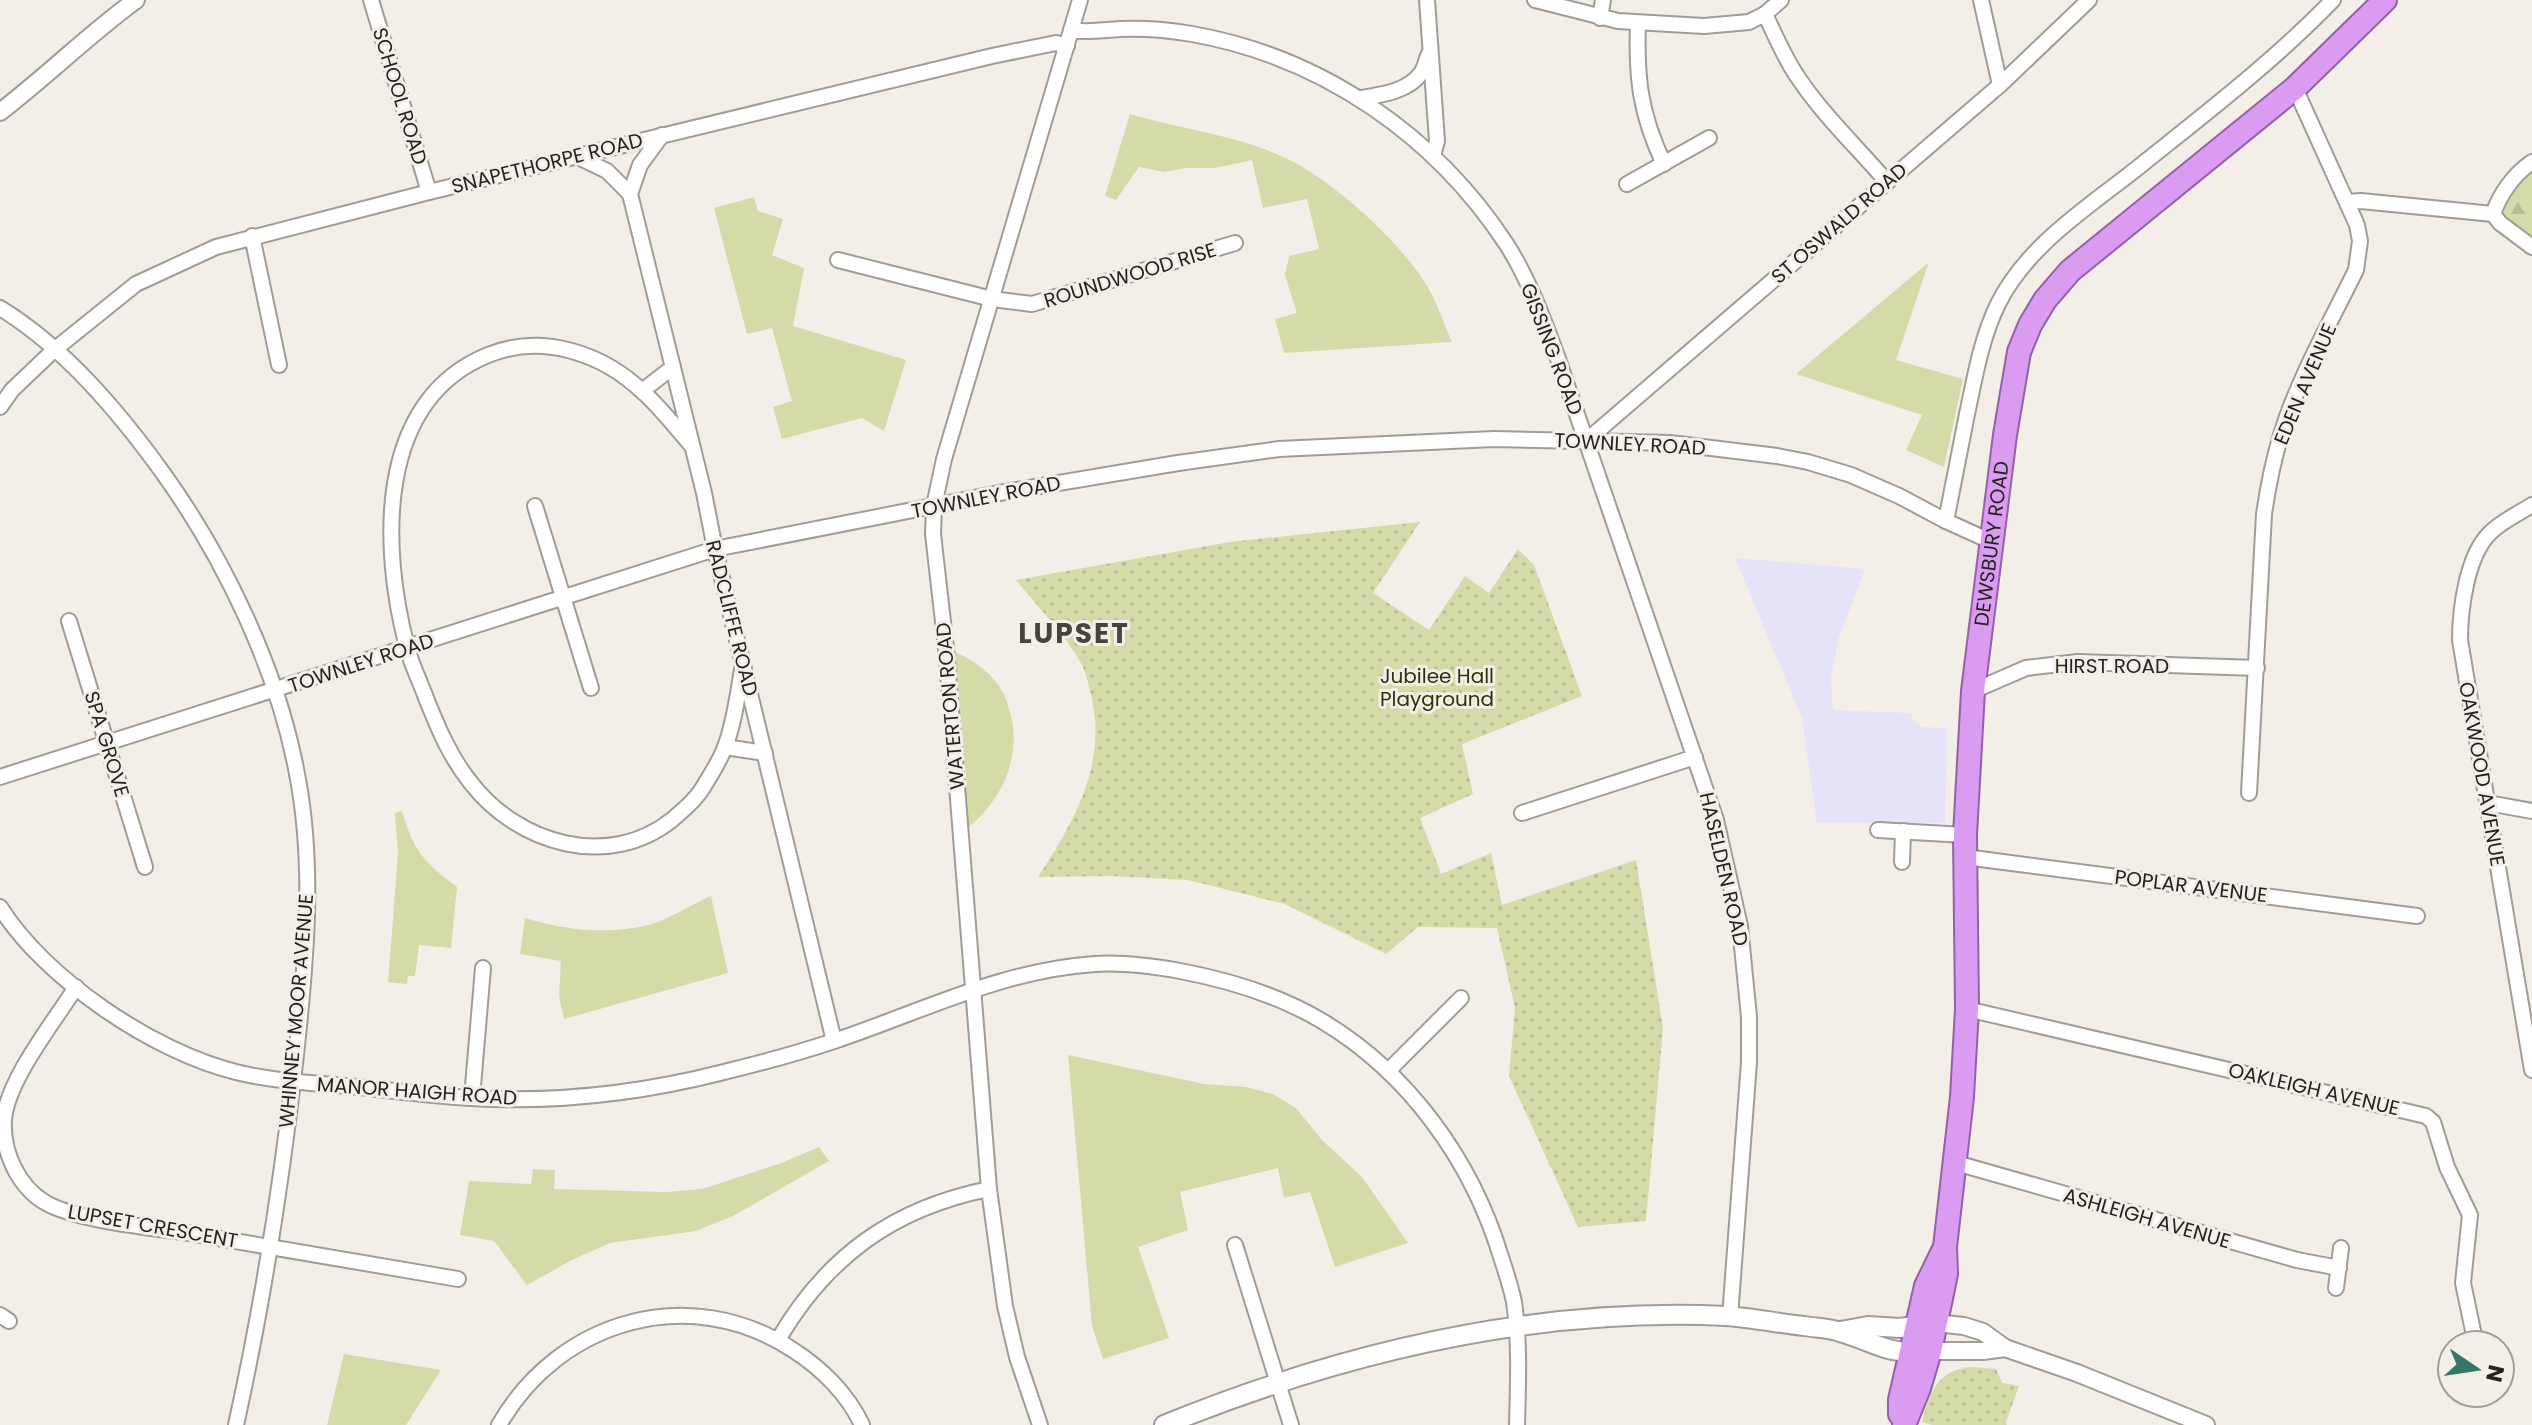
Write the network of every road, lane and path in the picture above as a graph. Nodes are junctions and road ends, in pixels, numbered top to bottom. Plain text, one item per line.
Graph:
1 (136, 0) edge
2 (371, 0) edge
3 (1080, 0) edge
4 (1427, 0) edge
5 (1535, 0) edge
6 (1603, 0) edge
7 (1781, 0) edge
8 (1981, 0) edge
9 (2089, 0) edge
10 (2333, 0) edge
11 (2385, 0) edge
12 (1765, 14) junction
13 (1600, 18) junction
14 (1638, 23) junction
15 (1071, 30) junction
16 (1067, 46) junction
17 (1431, 48) junction
18 (2000, 85) junction
19 (2295, 88) junction
20 (1361, 98) junction
21 (0, 112) edge
22 (662, 135) junction
23 (1709, 138) dead end
24 (1433, 156) junction
25 (578, 157) junction
26 (2532, 162) edge
27 (1664, 164) junction
28 (1887, 182) junction
29 (1627, 184) dead end
30 (429, 192) junction
31 (630, 194) junction
32 (2348, 202) junction
33 (2493, 214) junction
34 (252, 236) junction
35 (1235, 243) dead end
36 (2532, 247) edge
37 (838, 260) dead end
38 (992, 299) junction
39 (0, 308) edge
40 (54, 350) junction
41 (279, 365) dead end
42 (673, 367) junction
43 (642, 391) junction
44 (0, 407) edge
45 (1586, 441) junction
46 (692, 446) junction
47 (2532, 505) edge
48 (535, 506) dead end
49 (934, 506) junction
50 (1946, 521) junction
51 (1990, 541) junction
52 (715, 549) junction
53 (563, 598) junction
54 (69, 621) dead end
55 (407, 649) junction
56 (743, 664) junction
57 (2257, 668) junction
58 (591, 688) dead end
59 (274, 691) junction
60 (1973, 691) junction
61 (107, 742) junction
62 (725, 747) junction
63 (765, 753) junction
64 (1695, 757) junction
65 (0, 777) edge
66 (2249, 793) dead end
67 (2488, 803) junction
68 (2532, 811) edge
69 (1522, 813) dead end
70 (1878, 830) dead end
71 (1903, 831) junction
72 (1965, 846) junction
73 (1902, 862) dead end
74 (145, 867) dead end
75 (0, 907) edge
76 (2417, 916) dead end
77 (483, 968) dead end
78 (76, 987) junction
79 (971, 989) junction
80 (1461, 998) dead end
81 (1967, 1009) junction
82 (834, 1041) junction
83 (2532, 1070) edge
84 (1388, 1071) junction
85 (293, 1082) junction
86 (472, 1098) junction
87 (1956, 1163) junction
88 (989, 1189) junction
89 (1235, 1245) dead end
90 (271, 1247) junction
91 (2341, 1248) dead end
92 (2339, 1268) junction
93 (458, 1279) dead end
94 (2336, 1288) dead end
95 (1730, 1317) junction
96 (1926, 1325) junction
97 (1516, 1327) junction
98 (2473, 1329) edge
99 (1840, 1331) junction
100 (778, 1340) junction
101 (2005, 1348) junction
102 (1920, 1352) junction
103 (1278, 1382) junction
104 (236, 1425) edge
105 (499, 1425) edge
106 (862, 1425) edge
107 (1040, 1425) edge
108 (1164, 1425) edge
109 (1291, 1425) edge
110 (1517, 1425) edge
111 (1902, 1425) edge
112 (2206, 1425) edge

1 - 21 street
2 - 30 street, SCHOOL ROAD
3 - 15 street, WATERTON ROAD
4 - 17 street
5 - 13 street
6 - 13 street
7 - 12 street
8 - 18 street
9 - 18 street, ST OSWALD ROAD
10 - 50 street
11 - 19 highway, DEWSBURY ROAD
12 - 14 street
12 - 28 street
13 - 14 street
14 - 27 street
15 - 16 street, WATERTON ROAD
15 - 20 street, GISSING ROAD
16 - 22 street, SNAPETHORPE ROAD
16 - 38 street, WATERTON ROAD
17 - 20 street
17 - 24 street
18 - 28 street, ST OSWALD ROAD
19 - 32 street, EDEN AVENUE
19 - 51 highway, DEWSBURY ROAD
20 - 24 street, GISSING ROAD
22 - 25 street, SNAPETHORPE ROAD
22 - 31 street
23 - 27 street
24 - 45 street, GISSING ROAD
25 - 30 street, SNAPETHORPE ROAD
25 - 31 street
26 - 33 street
27 - 29 street
28 - 45 street, ST OSWALD ROAD
30 - 34 street, SNAPETHORPE ROAD
31 - 42 street, RADCLIFFE ROAD
32 - 33 street
32 - 57 street, EDEN AVENUE
33 - 36 street
34 - 40 street, SNAPETHORPE ROAD
34 - 41 street
35 - 38 street, ROUNDWOOD RISE
37 - 38 street, ROUNDWOOD RISE
38 - 49 street, WATERTON ROAD
39 - 40 street, WHINNEY MOOR AVENUE
40 - 44 street
40 - 59 street, WHINNEY MOOR AVENUE
42 - 43 street
42 - 46 street, RADCLIFFE ROAD
43 - 46 street
43 - 55 street
45 - 49 street, TOWNLEY ROAD
45 - 50 street, TOWNLEY ROAD
45 - 64 street, HASELDEN ROAD
46 - 52 street, RADCLIFFE ROAD
47 - 67 street, OAKWOOD AVENUE
48 - 53 street
49 - 52 street, TOWNLEY ROAD
49 - 79 street, WATERTON ROAD
50 - 51 street, TOWNLEY ROAD
51 - 60 highway, DEWSBURY ROAD
52 - 53 street, TOWNLEY ROAD
52 - 56 street, RADCLIFFE ROAD
53 - 55 street, TOWNLEY ROAD
53 - 58 street
54 - 61 street, SPA GROVE
55 - 59 street, TOWNLEY ROAD
55 - 62 street
56 - 62 street
56 - 63 street, RADCLIFFE ROAD
57 - 60 street, HIRST ROAD
57 - 66 street, EDEN AVENUE
59 - 61 street, TOWNLEY ROAD
59 - 85 street, WHINNEY MOOR AVENUE
60 - 72 highway, DEWSBURY ROAD
61 - 65 street, TOWNLEY ROAD
61 - 74 street, SPA GROVE
62 - 63 street
63 - 82 street, RADCLIFFE ROAD
64 - 69 street
64 - 95 street, HASELDEN ROAD
67 - 68 street
67 - 83 street, OAKWOOD AVENUE
70 - 71 street, POPLAR AVENUE
71 - 72 street, POPLAR AVENUE
71 - 73 street
72 - 76 street, POPLAR AVENUE
72 - 81 highway, DEWSBURY ROAD
75 - 78 street, MANOR HAIGH ROAD
77 - 86 street
78 - 85 street, MANOR HAIGH ROAD
78 - 90 street, LUPSET CRESCENT
79 - 82 street, MANOR HAIGH ROAD
79 - 84 street, MANOR HAIGH ROAD
79 - 88 street, WATERTON ROAD
80 - 84 street
81 - 87 highway, DEWSBURY ROAD
81 - 98 street, OAKLEIGH AVENUE
82 - 86 street, MANOR HAIGH ROAD
84 - 97 street, MANOR HAIGH ROAD
85 - 86 street, MANOR HAIGH ROAD
85 - 90 street, WHINNEY MOOR AVENUE
87 - 92 street, ASHLEIGH AVENUE
87 - 96 highway, DEWSBURY ROAD
88 - 100 street
88 - 107 street, WATERTON ROAD
89 - 103 street
90 - 93 street, LUPSET CRESCENT
90 - 104 street, WHINNEY MOOR AVENUE
91 - 92 street
92 - 94 street
95 - 97 main road
95 - 99 main road
96 - 99 main road
96 - 101 street
96 - 102 highway, DEWSBURY ROAD
97 - 103 main road
97 - 110 street, MANOR HAIGH ROAD
99 - 102 main road
100 - 105 street
100 - 106 street
101 - 102 street
101 - 112 street
102 - 111 highway, DEWSBURY ROAD
103 - 108 main road
103 - 109 street

